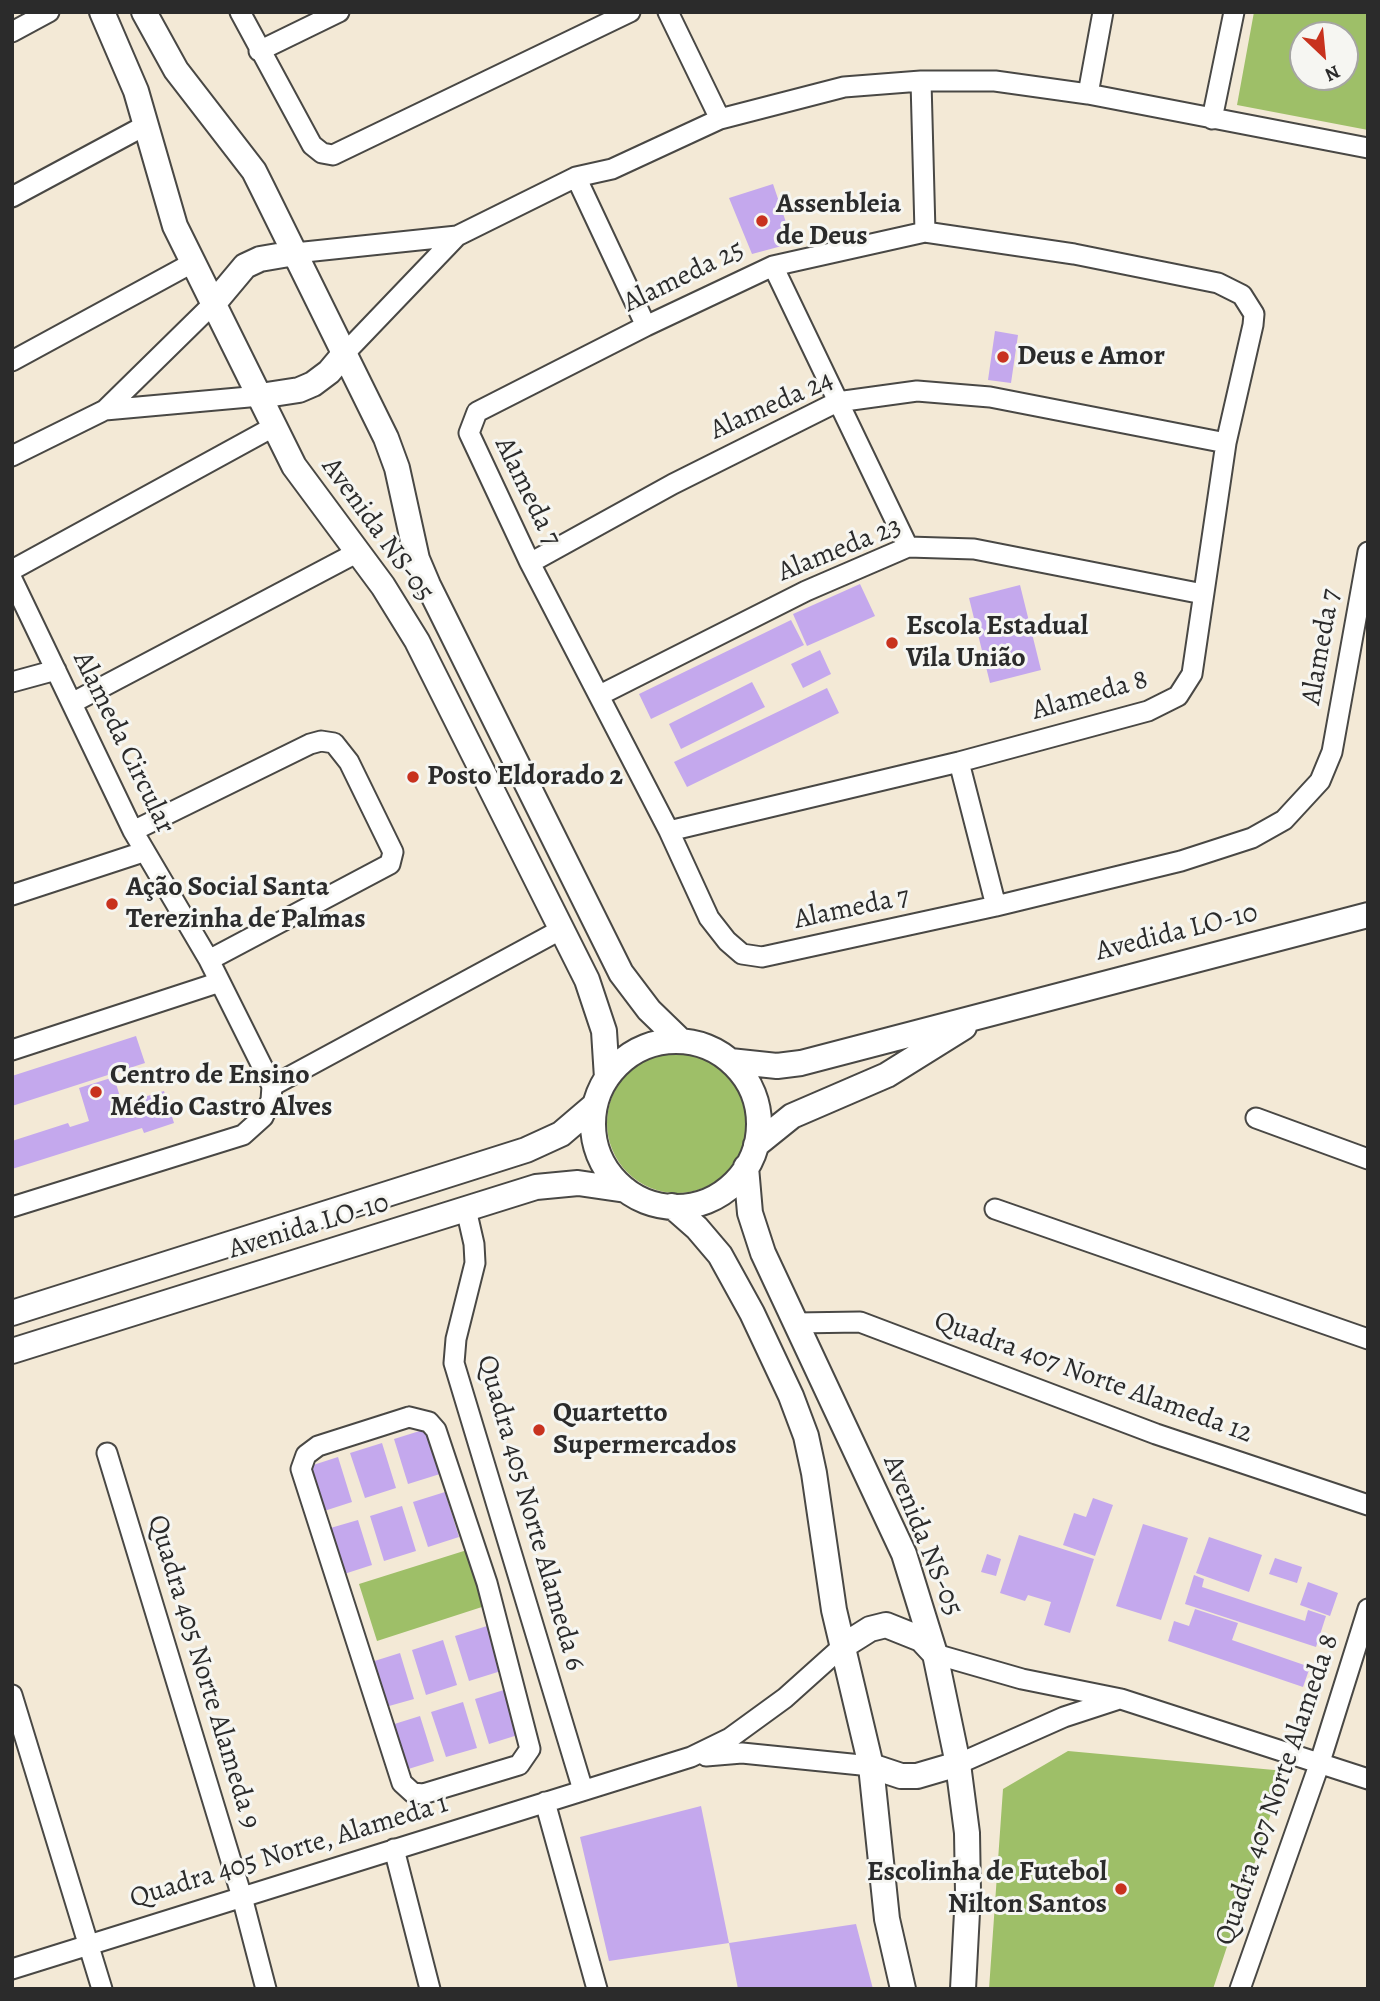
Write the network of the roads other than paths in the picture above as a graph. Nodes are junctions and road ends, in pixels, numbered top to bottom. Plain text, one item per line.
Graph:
1 (49, 12) edge
2 (102, 12) edge
3 (144, 12) edge
4 (240, 12) edge
5 (339, 12) edge
6 (631, 12) edge
7 (668, 12) edge
8 (1103, 12) edge
9 (1234, 12) edge
10 (12, 32) edge
11 (259, 51) junction
12 (921, 81) junction
13 (1088, 94) junction
14 (720, 119) junction
15 (1212, 119) junction
16 (146, 125) junction
17 (1368, 148) edge
18 (576, 177) junction
19 (12, 197) edge
20 (925, 232) junction
21 (457, 236) junction
22 (295, 253) junction
23 (194, 262) junction
24 (773, 266) junction
25 (1218, 284) joint
26 (214, 303) junction
27 (646, 326) junction
28 (345, 354) junction
29 (12, 361) edge
30 (260, 396) junction
31 (837, 402) junction
32 (105, 410) junction
33 (477, 412) joint
34 (275, 426) junction
35 (1226, 443) junction
36 (12, 456) edge
37 (908, 547) junction
38 (358, 552) junction
39 (1368, 552) edge
40 (530, 563) junction
41 (14, 582) edge
42 (1203, 594) junction
43 (56, 670) junction
44 (12, 682) edge
45 (600, 695) junction
46 (72, 703) junction
47 (959, 762) junction
48 (132, 831) junction
49 (669, 831) junction
50 (143, 852) junction
51 (12, 895) edge
52 (996, 906) junction
53 (1368, 915) edge
54 (562, 929) junction
55 (209, 960) junction
56 (220, 982) junction
57 (1001, 1009) junction
58 (681, 1041) junction
59 (12, 1050) edge
60 (730, 1061) junction
61 (607, 1078) junction
62 (272, 1086) junction
63 (595, 1105) junction
64 (1256, 1118) dead end
65 (750, 1156) junction
66 (1368, 1158) edge
67 (626, 1190) junction
68 (672, 1206) junction
69 (12, 1207) edge
70 (466, 1209) junction
71 (995, 1209) dead end
72 (12, 1312) edge
73 (796, 1323) junction
74 (1368, 1339) edge
75 (12, 1351) edge
76 (107, 1453) dead end
77 (1368, 1505) edge
78 (516, 1573) junction
79 (487, 1583) junction
80 (1368, 1609) edge
81 (843, 1646) junction
82 (935, 1654) junction
83 (12, 1695) edge
84 (1121, 1699) junction
85 (691, 1757) junction
86 (958, 1764) junction
87 (1319, 1765) junction
88 (871, 1766) junction
89 (1368, 1779) edge
90 (583, 1790) junction
91 (545, 1802) junction
92 (394, 1849) junction
93 (242, 1897) junction
94 (90, 1944) junction
95 (12, 1969) edge
96 (102, 1989) edge
97 (266, 1989) edge
98 (430, 1989) edge
99 (597, 1989) edge
100 (902, 1989) edge
101 (963, 1989) edge
102 (1240, 1989) edge

1 - 10 street
2 - 16 street, Avenida NS-05
3 - 22 street, Avenida NS-05
4 - 11 street
5 - 11 street
6 - 11 street
7 - 14 street
8 - 13 street
9 - 15 street
12 - 13 street
12 - 14 street
12 - 20 street
13 - 15 street
14 - 18 street
15 - 17 street
16 - 19 street
16 - 23 street, Avenida NS-05
18 - 21 street
18 - 27 street
20 - 24 street, Alameda 25
20 - 25 street, Alameda 25
21 - 22 street
21 - 28 street
22 - 26 street
22 - 28 street, Avenida NS-05
23 - 26 street, Avenida NS-05
23 - 29 street
24 - 27 street, Alameda 25
24 - 31 street
25 - 35 street, Alameda 8
26 - 30 street, Avenida NS-05
26 - 32 street
27 - 33 street, Alameda 25
28 - 30 street
28 - 58 street, Avenida NS-05
30 - 32 street
30 - 34 street, Avenida NS-05
31 - 35 street, Alameda 24
31 - 37 street
31 - 40 street, Alameda 24
32 - 36 street
33 - 40 street, Alameda 7
34 - 38 street, Avenida NS-05
34 - 41 street
35 - 42 street, Alameda 8
37 - 42 street, Alameda 23
37 - 45 street, Alameda 23
38 - 46 street
38 - 54 street, Avenida NS-05
39 - 52 street, Alameda 7
40 - 45 street, Alameda 7
41 - 43 street, Alameda Circular
42 - 47 street, Alameda 8
43 - 44 street
43 - 46 street, Alameda Circular
45 - 49 street, Alameda 7
46 - 48 street, Alameda Circular
47 - 49 street, Alameda 8
47 - 52 street
48 - 50 street, Alameda Circular
48 - 55 street
49 - 52 street, Alameda 7
50 - 51 street
50 - 55 street, Alameda Circular
53 - 57 street, Avedida LO-10
54 - 61 street, Avenida NS-05
54 - 62 street
55 - 56 street, Alameda Circular
56 - 59 street
56 - 62 street, Alameda Circular
57 - 60 street, Avedida LO-10
57 - 65 street, Avedida LO-10
58 - 60 street, Avenida NS-05
58 - 61 street, Avenida NS-05
60 - 65 street, Avenida NS-05
61 - 63 street, Avenida NS-05
62 - 69 street
63 - 67 street, Avenida NS-05
63 - 72 street, Avenida LO-10
64 - 66 street
65 - 68 street, Avenida NS-05
65 - 73 street, Avenida NS-05
67 - 68 street, Avenida NS-05
67 - 70 street, Avenida LO-10
68 - 81 street, Avenida NS-05
70 - 75 street, Avenida LO-10
70 - 78 street, Quadra 405 Norte Alameda 6
71 - 74 street
73 - 77 street, Quadra 407 Norte Alameda 12
73 - 82 street, Avenida NS-05
76 - 93 street, Quadra 405 Norte Alameda 9
78 - 79 street
78 - 90 street, Quadra 405 Norte Alameda 6
79 - 79 street
80 - 87 street, Quadra 407 Norte Alameda 8
81 - 82 street
81 - 85 street
81 - 88 street, Avenida NS-05
82 - 84 street
82 - 86 street, Avenida NS-05
83 - 94 street
84 - 86 street
84 - 87 street
85 - 88 street
85 - 90 street, Quadra 405 Norte, Alameda 1
86 - 88 street
86 - 101 street, Avenida NS-05
87 - 89 street
87 - 102 street, Quadra 407 Norte Alameda 8
88 - 100 street, Avenida NS-05
90 - 91 street, Quadra 405 Norte, Alameda 1
91 - 92 street, Quadra 405 Norte, Alameda 1
91 - 99 street
92 - 93 street, Quadra 405 Norte, Alameda 1
92 - 98 street
93 - 94 street, Quadra 405 Norte, Alameda 1
93 - 97 street, Quadra 405 Norte Alameda 9
94 - 95 street, Quadra 405 Norte, Alameda 1
94 - 96 street

